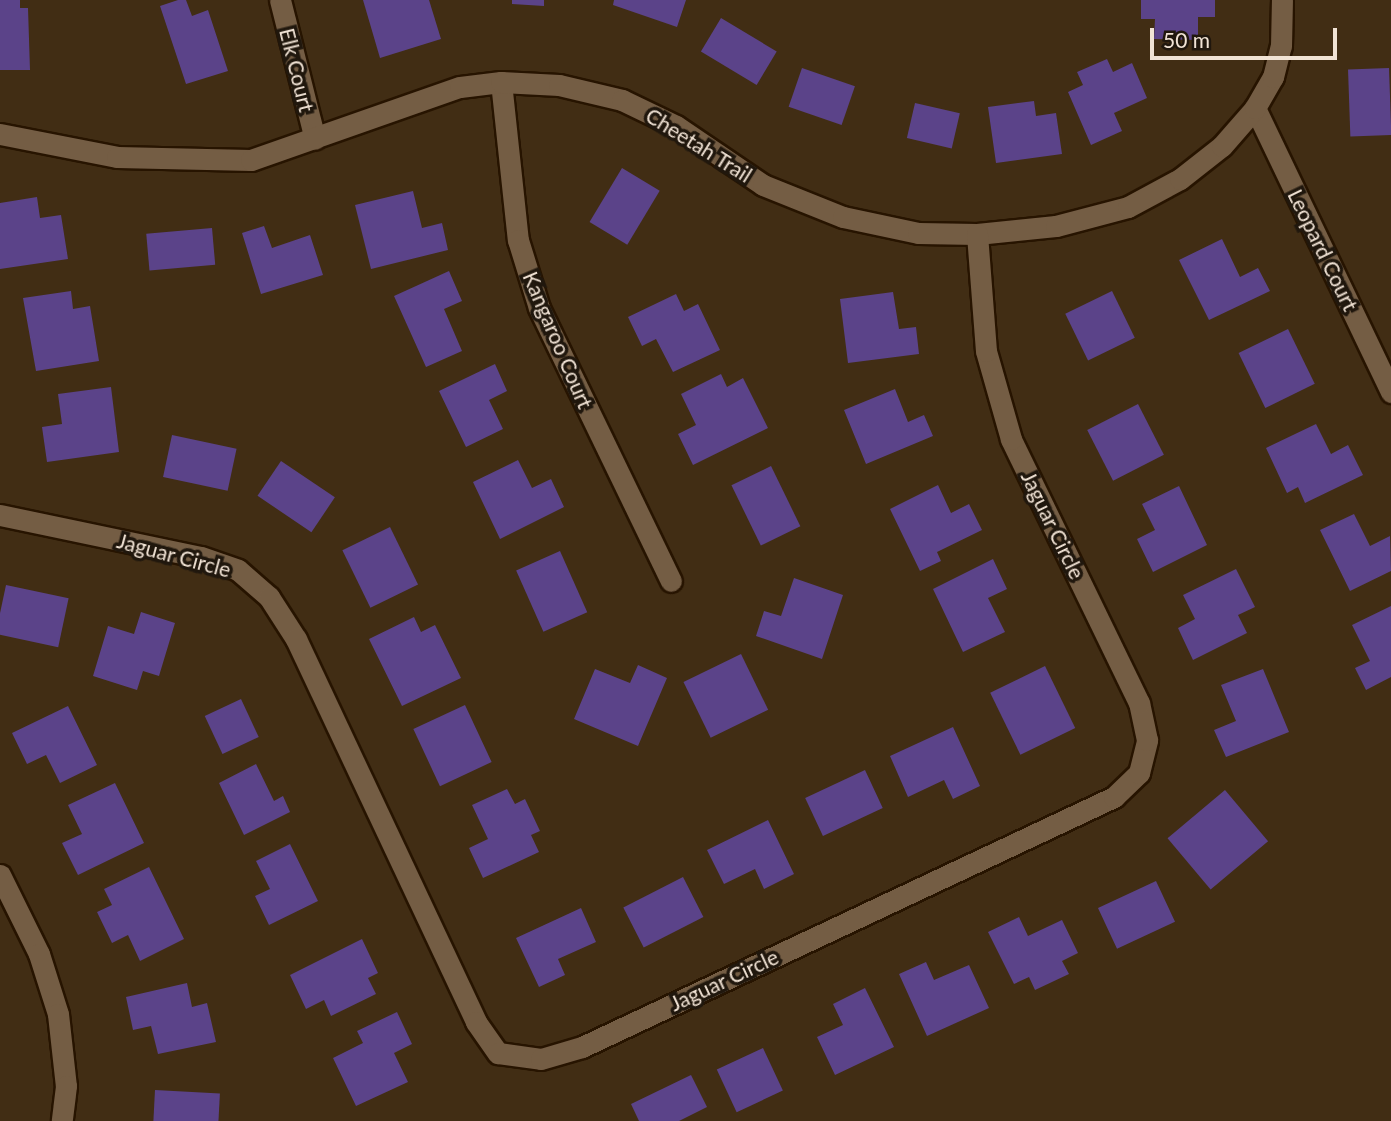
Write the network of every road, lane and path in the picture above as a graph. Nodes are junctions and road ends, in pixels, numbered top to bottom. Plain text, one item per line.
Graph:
1 (280, 0) edge
2 (1282, 0) edge
3 (501, 82) junction
4 (1255, 108) junction
5 (0, 134) edge
6 (315, 139) junction
7 (977, 234) junction
8 (1391, 392) edge
9 (0, 515) edge
10 (671, 581) dead end
11 (0, 875) edge
12 (62, 1121) edge

1 - 6 street, Elk Court
2 - 4 street, Cheetah Trail
3 - 6 street, Cheetah Trail
3 - 7 street, Cheetah Trail
3 - 10 street, Kangaroo Court
4 - 7 street, Cheetah Trail
4 - 8 street, Leopard Court
5 - 6 street, Cheetah Trail
7 - 9 street, Jaguar Circle
11 - 12 street

